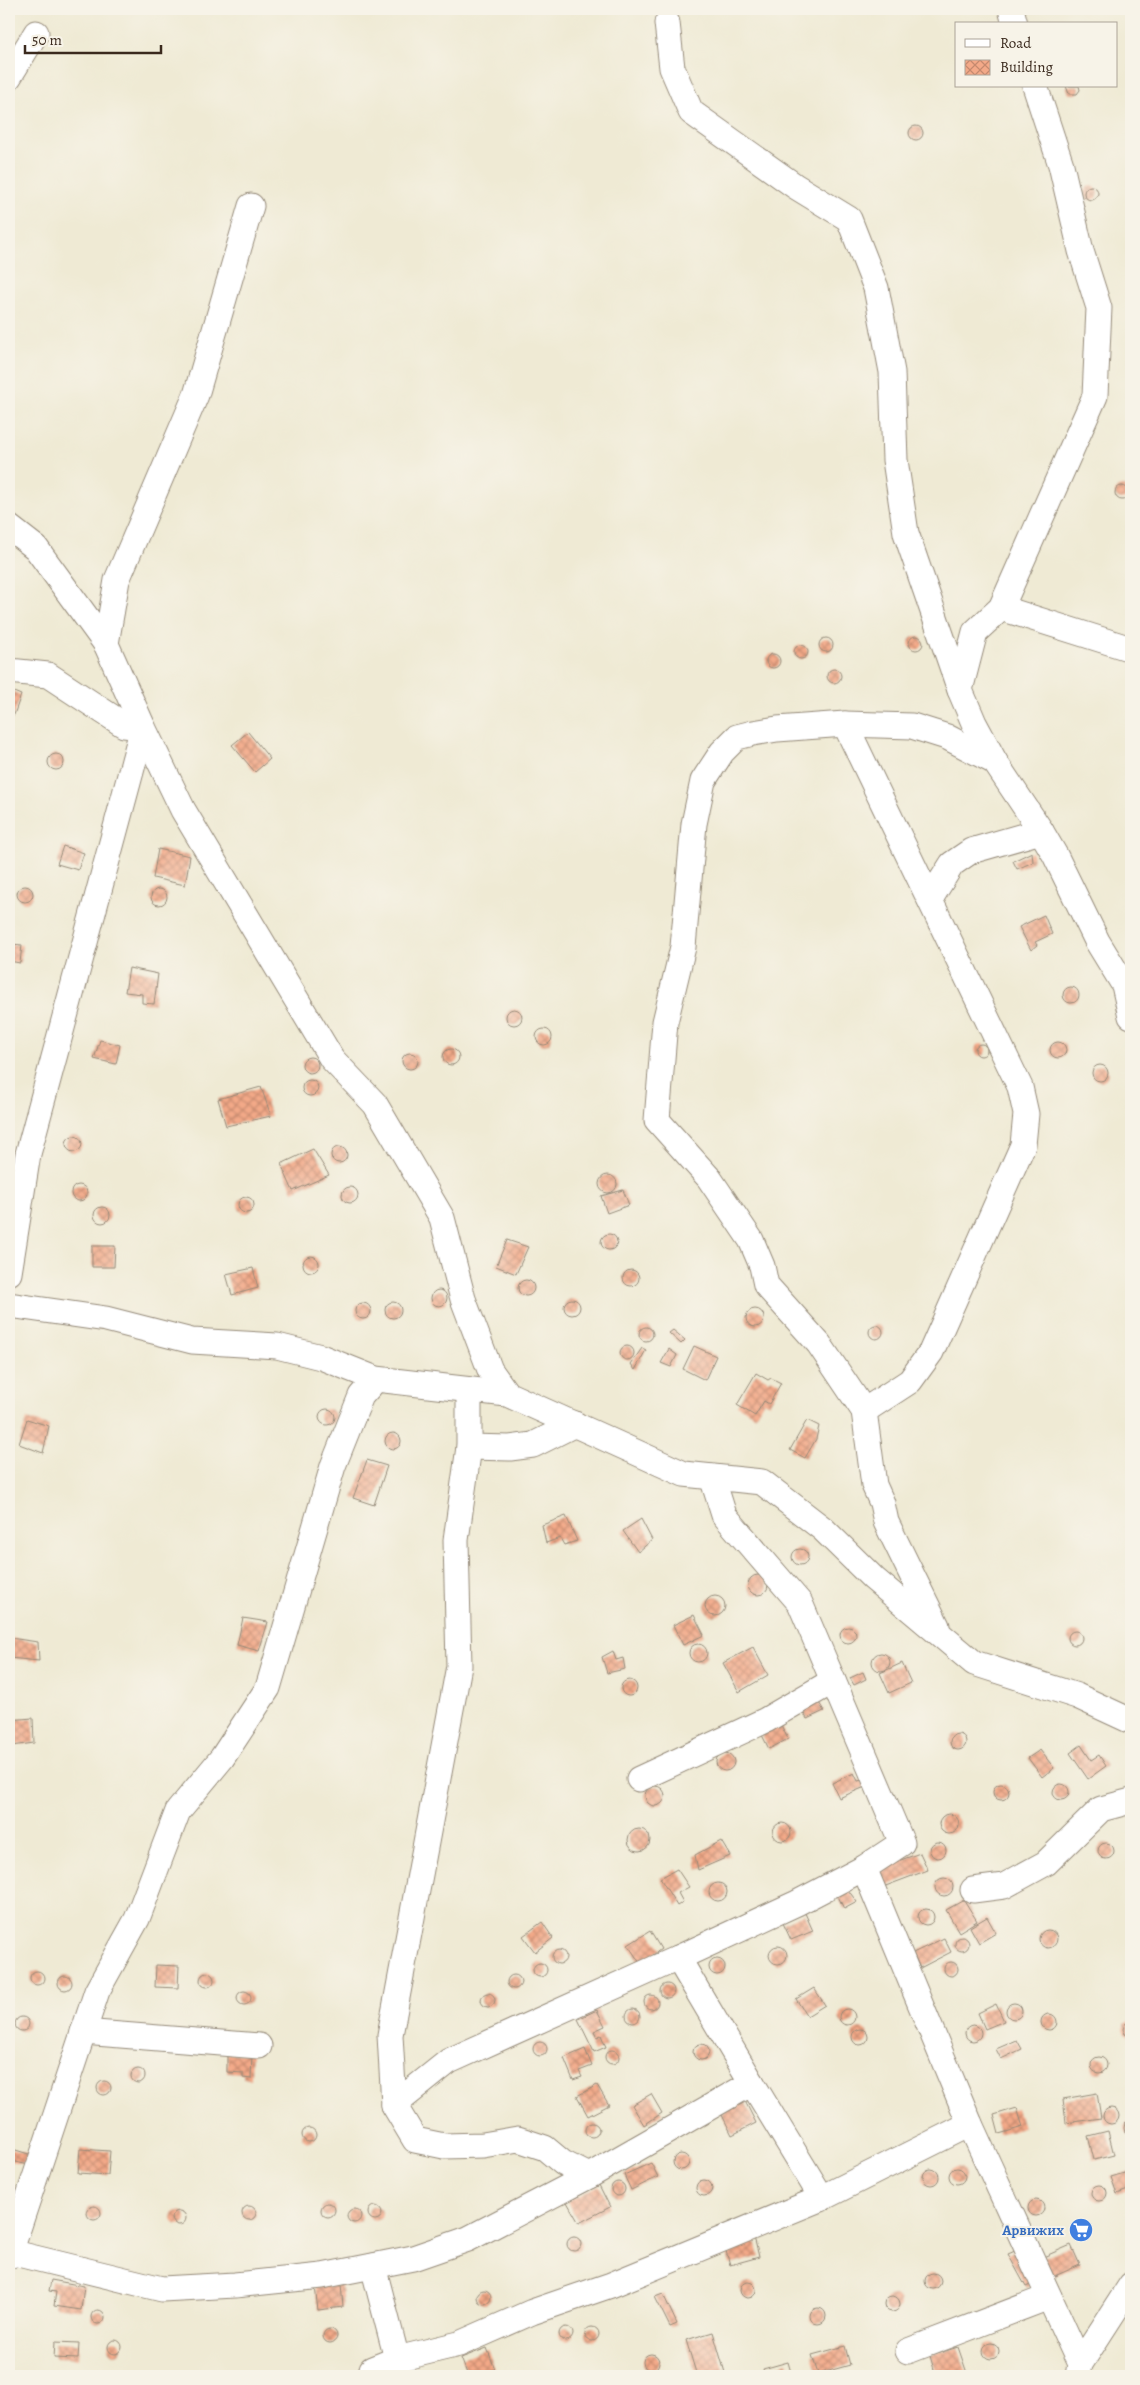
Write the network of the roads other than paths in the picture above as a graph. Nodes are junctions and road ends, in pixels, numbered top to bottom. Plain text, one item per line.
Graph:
1 (1011, 9) edge
2 (1014, 22) edge
3 (667, 23) dead end
4 (36, 33) dead end
5 (9, 77) edge
6 (1036, 88) edge
7 (251, 206) dead end
8 (9, 526) edge
9 (1000, 608) junction
10 (106, 644) junction
11 (1131, 649) edge
12 (9, 671) edge
13 (960, 690) junction
14 (845, 724) junction
15 (143, 727) junction
16 (995, 762) junction
17 (1042, 831) junction
18 (930, 899) junction
19 (1131, 1016) edge
20 (9, 1273) edge
21 (9, 1305) edge
22 (376, 1379) junction
23 (468, 1390) junction
24 (507, 1394) junction
25 (864, 1411) junction
26 (575, 1424) junction
27 (469, 1447) junction
28 (712, 1477) junction
29 (974, 1663) junction
30 (833, 1681) junction
31 (1131, 1721) edge
32 (639, 1779) dead end
33 (1131, 1801) edge
34 (864, 1868) junction
35 (973, 1890) dead end
36 (678, 1958) junction
37 (83, 2032) junction
38 (259, 2046) dead end
39 (752, 2084) junction
40 (394, 2105) junction
41 (970, 2124) junction
42 (589, 2176) junction
43 (822, 2198) junction
44 (9, 2254) edge
45 (372, 2266) junction
46 (1131, 2285) edge
47 (1049, 2297) junction
48 (908, 2351) dead end
49 (397, 2359) junction
50 (372, 2369) dead end
51 (1079, 2370) edge

1 - 2 street
3 - 13 street
4 - 5 street
6 - 9 street
7 - 10 street
8 - 10 street
9 - 11 street
9 - 13 street
10 - 15 street
12 - 15 street
13 - 16 street
14 - 16 street
14 - 18 street
14 - 25 street
15 - 20 street
15 - 24 street
16 - 17 street
17 - 18 street
17 - 19 street
18 - 25 street
21 - 22 street
22 - 23 street
22 - 37 street
23 - 24 street
23 - 27 street
24 - 26 street
25 - 29 street
26 - 27 street
26 - 28 street
27 - 40 street
28 - 29 street
28 - 30 street
29 - 31 street
30 - 32 street
30 - 34 street
33 - 35 street
34 - 36 street
34 - 41 street
36 - 39 street
36 - 40 street
37 - 38 street
37 - 44 street
39 - 42 street
39 - 43 street
40 - 42 street
41 - 43 street
41 - 47 street
42 - 45 street
43 - 49 street
44 - 45 street
45 - 49 street
46 - 51 street
47 - 48 street
47 - 51 street
49 - 50 street

